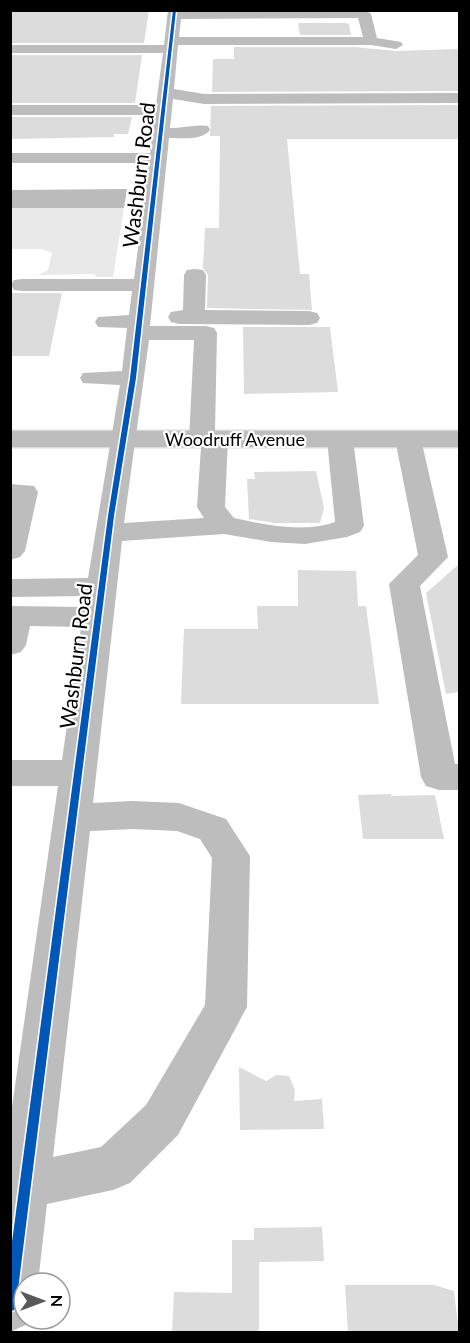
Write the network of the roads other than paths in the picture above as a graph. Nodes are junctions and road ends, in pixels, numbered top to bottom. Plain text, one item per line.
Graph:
1 (306, 12) edge
2 (175, 13) edge
3 (256, 15) junction
4 (258, 41) junction
5 (371, 41) junction
6 (171, 45) junction
7 (396, 45) dead end
8 (10, 49) edge
9 (459, 98) edge
10 (165, 101) junction
11 (10, 110) edge
12 (202, 130) dead end
13 (161, 133) junction
14 (10, 158) edge
15 (120, 158) junction
16 (159, 158) junction
17 (117, 177) dead end
18 (195, 275) dead end
19 (22, 285) dead end
20 (144, 285) junction
21 (309, 318) dead end
22 (106, 322) dead end
23 (139, 324) junction
24 (200, 325) junction
25 (92, 378) dead end
26 (133, 378) junction
27 (10, 439) edge
28 (123, 439) junction
29 (209, 439) junction
30 (340, 439) junction
31 (408, 439) junction
32 (459, 439) edge
33 (10, 492) edge
34 (224, 525) junction
35 (109, 533) junction
36 (10, 551) edge
37 (100, 602) junction
38 (12, 616) edge
39 (10, 773) edge
40 (78, 773) junction
41 (459, 777) edge
42 (73, 818) junction
43 (22, 1169) edge
44 (10, 1306) edge

1 - 3 street
1 - 5 street
2 - 3 street
2 - 6 street, Washburn Road
3 - 4 street
4 - 5 street
4 - 6 street
5 - 7 street
6 - 8 street
6 - 10 street, Washburn Road
9 - 10 street
10 - 11 street
10 - 13 street, Washburn Road
12 - 13 street
13 - 16 street, Washburn Road
14 - 15 street
15 - 16 street
15 - 17 street
16 - 20 street, Washburn Road
18 - 24 street
19 - 20 street
20 - 23 street, Washburn Road
21 - 24 street
22 - 23 street
23 - 24 street
23 - 26 street, Washburn Road
24 - 29 street
25 - 26 street
26 - 28 street, Washburn Road
27 - 28 street, Woodruff Avenue
28 - 29 street, Woodruff Avenue
28 - 35 street, Washburn Road
29 - 30 street, Woodruff Avenue
29 - 34 street
30 - 31 street, Woodruff Avenue
30 - 34 street
31 - 32 street, Woodruff Avenue
31 - 41 street
33 - 36 street
34 - 35 street
35 - 37 street, Washburn Road
37 - 38 street
37 - 40 street, Washburn Road
39 - 40 street
40 - 42 street, Washburn Road
42 - 43 street, Washburn Road
42 - 43 street
43 - 44 street, Washburn Road

